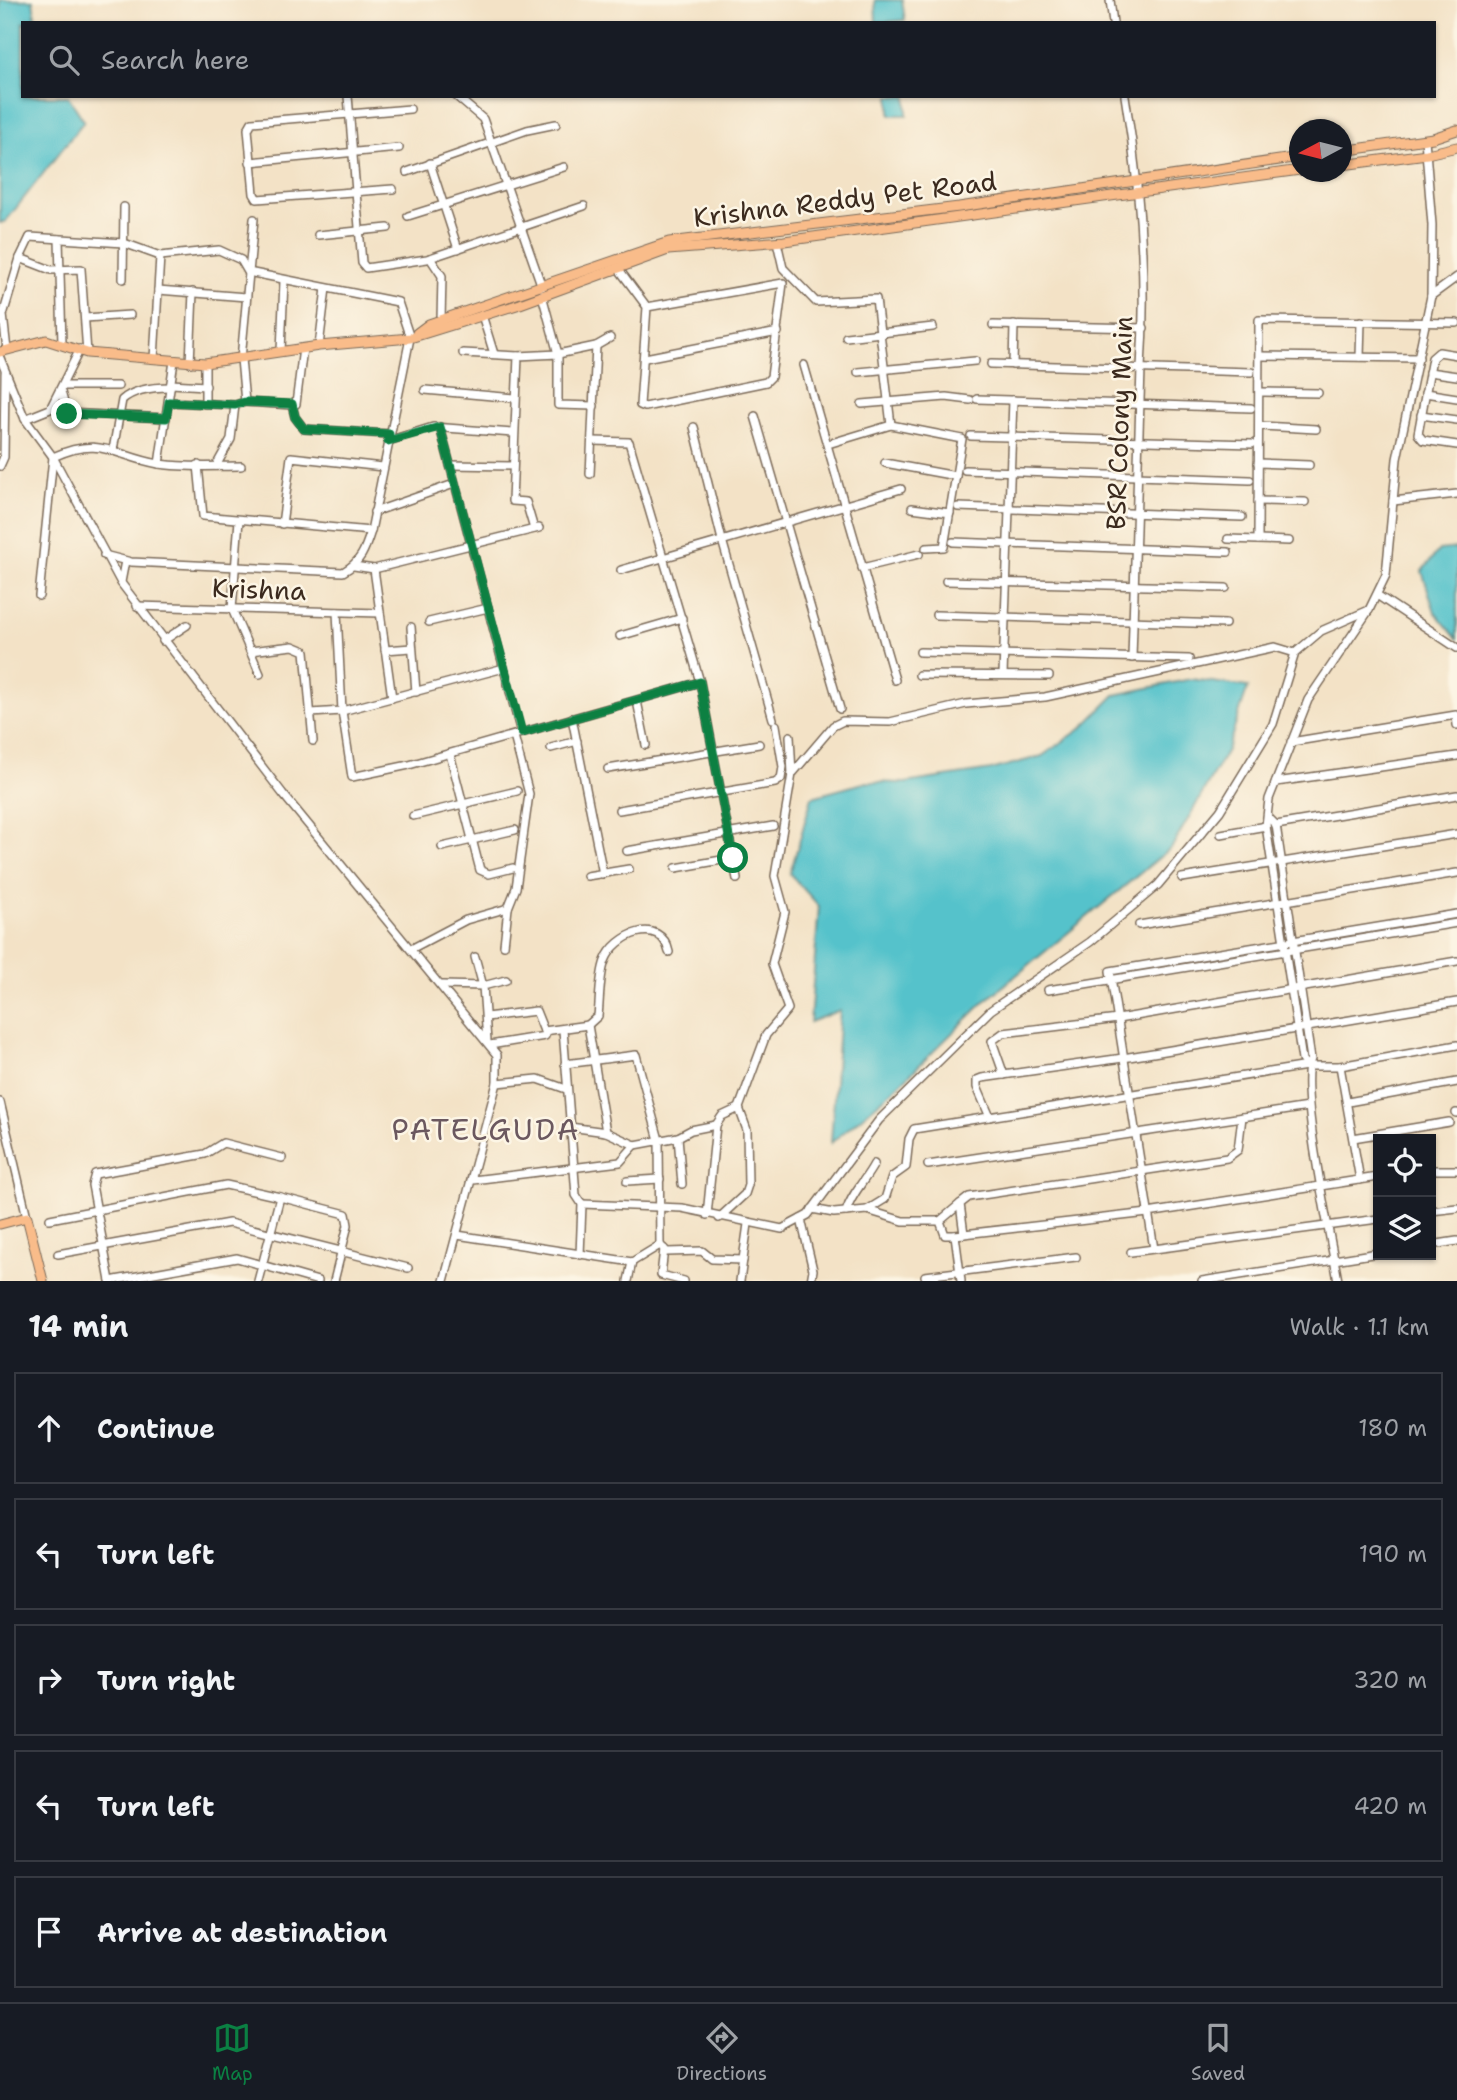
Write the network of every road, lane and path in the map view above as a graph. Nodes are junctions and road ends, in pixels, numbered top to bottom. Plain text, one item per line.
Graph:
1 (1110, 0) edge
2 (1113, 21) edge
3 (348, 98) edge
4 (459, 98) edge
5 (1125, 98) edge
6 (410, 109) dead end
7 (350, 113) junction
8 (556, 124) dead end
9 (1457, 130) edge
10 (1425, 139) junction
11 (491, 142) junction
12 (1457, 147) edge
13 (399, 148) dead end
14 (1352, 150) edge
15 (353, 151) junction
16 (1427, 154) junction
17 (1289, 158) edge
18 (250, 162) junction
19 (430, 163) junction
20 (1352, 164) edge
21 (564, 167) dead end
22 (1289, 171) edge
23 (407, 172) dead end
24 (1136, 179) junction
25 (506, 186) junction
26 (393, 189) dead end
27 (1137, 190) junction
28 (356, 192) junction
29 (444, 205) junction
30 (584, 206) dead end
31 (124, 207) dead end
32 (408, 216) dead end
33 (254, 219) dead end
34 (388, 228) dead end
35 (521, 228) junction
36 (359, 230) junction
37 (318, 235) dead end
38 (59, 239) junction
39 (777, 242) junction
40 (124, 243) junction
41 (458, 249) junction
42 (160, 256) junction
43 (20, 258) junction
44 (430, 258) junction
45 (618, 268) junction
46 (59, 270) junction
47 (248, 272) junction
48 (1457, 277) edge
49 (123, 279) dead end
50 (284, 281) junction
51 (326, 288) junction
52 (158, 290) junction
53 (542, 291) junction
54 (193, 292) junction
55 (246, 296) junction
56 (1431, 296) junction
57 (647, 307) junction
58 (482, 315) junction
59 (130, 316) dead end
60 (85, 318) junction
61 (441, 320) junction
62 (1361, 321) junction
63 (1427, 321) junction
64 (1457, 323) edge
65 (993, 325) dead end
66 (1014, 325) junction
67 (933, 327) dead end
68 (1144, 328) junction
69 (778, 332) junction
70 (880, 333) junction
71 (846, 337) dead end
72 (410, 338) junction
73 (610, 338) dead end
74 (62, 342) junction
75 (320, 346) junction
76 (596, 346) junction
77 (303, 348) junction
78 (84, 351) junction
79 (281, 351) junction
80 (2, 353) edge
81 (463, 353) dead end
82 (494, 354) junction
83 (558, 354) junction
84 (1457, 355) edge
85 (518, 356) junction
86 (1260, 356) junction
87 (1360, 357) junction
88 (645, 358) junction
89 (1419, 358) junction
90 (154, 359) junction
91 (241, 359) junction
92 (174, 361) junction
93 (975, 361) dead end
94 (190, 363) junction
95 (205, 363) junction
96 (991, 364) dead end
97 (804, 365) dead end
98 (1013, 365) junction
99 (5, 367) junction
100 (1141, 368) junction
101 (884, 369) junction
102 (858, 372) dead end
103 (1251, 372) dead end
104 (1429, 372) junction
105 (1457, 376) edge
106 (118, 386) dead end
107 (171, 386) junction
108 (206, 386) junction
109 (62, 389) junction
110 (425, 390) dead end
111 (1261, 392) junction
112 (1318, 393) dead end
113 (1425, 393) junction
114 (515, 398) junction
115 (1457, 398) edge
116 (888, 400) junction
117 (1013, 400) junction
118 (169, 402) junction
119 (245, 402) junction
120 (205, 404) junction
121 (292, 404) junction
122 (862, 404) dead end
123 (1140, 404) junction
124 (235, 405) junction
125 (594, 406) junction
126 (1251, 408) dead end
127 (122, 414) junction
128 (1421, 415) junction
129 (755, 416) dead end
130 (166, 418) junction
131 (25, 419) junction
132 (1457, 420) edge
133 (891, 425) junction
134 (1260, 426) junction
135 (440, 427) junction
136 (694, 427) dead end
137 (1316, 429) dead end
138 (513, 433) junction
139 (971, 436) dead end
140 (389, 437) junction
141 (1010, 437) junction
142 (593, 441) junction
143 (1139, 441) junction
144 (828, 444) junction
145 (1252, 444) dead end
146 (1457, 444) edge
147 (113, 450) junction
148 (53, 457) junction
149 (885, 463) dead end
150 (1258, 463) junction
151 (159, 464) junction
152 (198, 465) junction
153 (450, 465) junction
154 (1309, 465) dead end
155 (0, 466) edge
156 (216, 466) junction
157 (241, 466) dead end
158 (512, 466) junction
159 (383, 467) junction
160 (965, 470) dead end
161 (1009, 472) junction
162 (590, 474) dead end
163 (956, 476) junction
164 (1138, 477) junction
165 (1250, 480) dead end
166 (454, 484) junction
167 (901, 489) dead end
168 (1457, 494) edge
169 (1258, 501) junction
170 (1393, 501) junction
171 (1305, 502) dead end
172 (844, 505) junction
173 (958, 507) dead end
174 (912, 508) dead end
175 (1007, 508) junction
176 (374, 512) junction
177 (950, 513) junction
178 (1137, 513) junction
179 (1242, 517) dead end
180 (239, 520) junction
181 (783, 522) junction
182 (282, 524) junction
183 (370, 531) junction
184 (722, 540) junction
185 (1228, 540) dead end
186 (1258, 540) junction
187 (1289, 541) dead end
188 (953, 542) dead end
189 (1005, 544) junction
190 (471, 545) junction
191 (926, 548) dead end
192 (1135, 549) junction
193 (1228, 552) dead end
194 (919, 554) dead end
195 (104, 555) junction
196 (664, 556) junction
197 (125, 561) junction
198 (233, 566) junction
199 (354, 566) junction
200 (862, 568) junction
201 (374, 569) junction
202 (621, 570) dead end
203 (946, 581) dead end
204 (1005, 582) junction
205 (121, 583) junction
206 (1134, 585) junction
207 (1226, 588) dead end
208 (1377, 594) junction
209 (40, 596) dead end
210 (137, 606) junction
211 (488, 608) junction
212 (232, 609) junction
213 (1369, 610) junction
214 (337, 612) junction
215 (380, 613) junction
216 (936, 615) dead end
217 (1004, 617) junction
218 (682, 618) junction
219 (1134, 621) junction
220 (429, 622) dead end
221 (1225, 624) dead end
222 (187, 625) dead end
223 (411, 627) dead end
224 (621, 636) dead end
225 (163, 641) junction
226 (1457, 648) edge
227 (412, 649) junction
228 (385, 650) junction
229 (250, 651) junction
230 (920, 652) dead end
231 (1295, 653) junction
232 (1003, 654) junction
233 (1132, 658) junction
234 (1189, 659) dead end
235 (504, 668) junction
236 (260, 674) dead end
237 (919, 675) dead end
238 (1003, 675) junction
239 (1049, 676) dead end
240 (895, 680) dead end
241 (700, 682) junction
242 (416, 692) junction
243 (392, 698) junction
244 (637, 701) junction
245 (840, 709) dead end
246 (342, 711) junction
247 (311, 713) junction
248 (572, 718) junction
249 (1457, 725) edge
250 (518, 734) junction
251 (790, 736) dead end
252 (313, 741) dead end
253 (577, 741) junction
254 (1291, 742) junction
255 (759, 744) dead end
256 (646, 745) dead end
257 (551, 748) dead end
258 (715, 751) junction
259 (450, 754) junction
260 (1457, 755) edge
261 (608, 769) dead end
262 (792, 774) junction
263 (1276, 782) junction
264 (517, 791) dead end
265 (722, 791) junction
266 (1457, 794) edge
267 (464, 804) junction
268 (619, 810) dead end
269 (413, 816) dead end
270 (1268, 817) junction
271 (1276, 825) junction
272 (773, 826) dead end
273 (1266, 826) junction
274 (516, 830) dead end
275 (728, 834) junction
276 (1221, 834) dead end
277 (1457, 834) edge
278 (472, 840) junction
279 (442, 847) dead end
280 (627, 851) dead end
281 (733, 858) junction
282 (1282, 863) junction
283 (1272, 864) junction
284 (513, 868) dead end
285 (676, 868) dead end
286 (629, 869) dead end
287 (1457, 873) edge
288 (603, 874) junction
289 (587, 876) dead end
290 (1182, 878) dead end
291 (737, 879) dead end
292 (1283, 902) junction
293 (508, 908) junction
294 (1457, 914) edge
295 (1457, 923) edge
296 (1139, 925) dead end
297 (504, 945) dead end
298 (1289, 946) junction
299 (411, 950) junction
300 (669, 951) dead end
301 (475, 957) dead end
302 (1457, 961) edge
303 (1111, 977) junction
304 (506, 980) dead end
305 (442, 985) junction
306 (483, 986) junction
307 (1296, 989) junction
308 (1048, 990) dead end
309 (1457, 1002) edge
310 (486, 1017) junction
311 (1118, 1019) junction
312 (588, 1025) junction
313 (1306, 1028) junction
314 (563, 1030) junction
315 (1297, 1030) junction
316 (544, 1031) junction
317 (488, 1043) junction
318 (1457, 1045) edge
319 (1122, 1058) junction
320 (595, 1059) junction
321 (565, 1064) junction
322 (1307, 1066) junction
323 (1340, 1066) junction
324 (1004, 1075) junction
325 (1457, 1082) edge
326 (497, 1083) junction
327 (566, 1089) junction
328 (1129, 1097) junction
329 (0, 1102) edge
330 (1348, 1102) junction
331 (1308, 1107) junction
332 (739, 1108) junction
333 (990, 1117) junction
334 (1242, 1117) junction
335 (1450, 1122) dead end
336 (716, 1125) junction
337 (570, 1127) junction
338 (606, 1132) junction
339 (1135, 1133) junction
340 (678, 1137) junction
341 (1353, 1138) junction
342 (659, 1140) junction
343 (635, 1145) junction
344 (282, 1158) dead end
345 (874, 1164) dead end
346 (928, 1165) dead end
347 (573, 1166) junction
348 (1436, 1170) edge
349 (1457, 1170) edge
350 (1142, 1172) junction
351 (1373, 1178) edge
352 (660, 1179) junction
353 (473, 1180) junction
354 (1360, 1180) junction
355 (626, 1181) dead end
356 (682, 1184) dead end
357 (1322, 1185) junction
358 (280, 1197) junction
359 (582, 1203) junction
360 (960, 1204) junction
361 (1457, 1208) edge
362 (661, 1209) junction
363 (812, 1209) junction
364 (97, 1210) junction
365 (867, 1210) junction
366 (1436, 1210) edge
367 (846, 1212) junction
368 (1148, 1213) junction
369 (707, 1215) junction
370 (27, 1217) junction
371 (719, 1217) junction
372 (50, 1219) dead end
373 (801, 1219) junction
374 (1373, 1220) edge
375 (940, 1222) junction
376 (0, 1224) edge
377 (748, 1224) junction
378 (1329, 1225) junction
379 (271, 1231) junction
380 (457, 1235) junction
381 (959, 1235) junction
382 (1457, 1241) edge
383 (1436, 1244) edge
384 (103, 1245) junction
385 (662, 1247) junction
386 (1154, 1249) junction
387 (343, 1251) junction
388 (1131, 1252) dead end
389 (58, 1254) dead end
390 (1373, 1254) edge
391 (580, 1255) junction
392 (1076, 1257) dead end
393 (743, 1260) junction
394 (1335, 1260) junction
395 (632, 1262) junction
396 (262, 1264) junction
397 (408, 1268) dead end
398 (960, 1271) junction
399 (925, 1276) dead end
400 (43, 1281) edge
401 (110, 1281) edge
402 (258, 1281) edge
403 (318, 1281) edge
404 (334, 1281) edge
405 (444, 1281) edge
406 (628, 1281) edge
407 (684, 1281) edge
408 (740, 1281) edge
409 (811, 1281) edge
410 (961, 1281) edge
411 (1202, 1281) edge
412 (1338, 1281) edge

1 - 2 street
3 - 7 street
4 - 11 street
5 - 24 street, BSR Colony Main
6 - 7 street
7 - 15 street
7 - 18 street
8 - 11 street
9 - 10 main road
10 - 14 main road
10 - 16 street
11 - 19 street
11 - 25 street
12 - 16 main road
13 - 15 street
15 - 18 street
15 - 28 street
16 - 20 main road
16 - 56 street
17 - 24 main road, Krishna Reddy Pet Road
18 - 28 street
19 - 23 street
19 - 29 street
21 - 25 street
22 - 27 main road, Krishna Reddy Pet Road
24 - 27 street, BSR Colony Main
24 - 53 main road, Krishna Reddy Pet Road
25 - 29 street
25 - 35 street
26 - 28 street
27 - 39 main road, Krishna Reddy Pet Road
27 - 68 street, BSR Colony Main
28 - 36 street
29 - 32 street
29 - 41 street
30 - 35 street
31 - 40 street
33 - 47 street
34 - 36 street
35 - 41 street
35 - 53 street
36 - 37 street
36 - 44 street
38 - 40 street
38 - 43 street
38 - 46 street
39 - 45 main road, Krishna Reddy Pet Road
39 - 70 street
40 - 42 street
40 - 49 street
41 - 44 street
42 - 47 street
42 - 52 street
43 - 46 street
43 - 80 street
44 - 61 street
45 - 53 main road, Krishna Reddy Pet Road
45 - 57 street
46 - 60 street
46 - 74 street
47 - 50 street
47 - 55 street
48 - 56 street
50 - 51 street
50 - 79 street
51 - 72 street
51 - 75 street
52 - 54 street
52 - 90 street
53 - 58 main road, Krishna Reddy Pet Road
53 - 61 main road, Krishna Reddy Pet Road
53 - 83 street
54 - 55 street
54 - 94 street
55 - 91 street
56 - 63 street
57 - 69 street
57 - 88 street
58 - 72 main road, Krishna Reddy Pet Road
58 - 82 street
59 - 60 street
60 - 78 street
61 - 72 main road, Krishna Reddy Pet Road
62 - 63 street
62 - 86 street
62 - 87 street
63 - 64 street
63 - 89 street
65 - 66 street
66 - 68 street
66 - 98 street
67 - 70 street
68 - 100 street, BSR Colony Main
69 - 88 street
69 - 88 street
70 - 71 street
70 - 101 street
72 - 75 main road, Krishna Reddy Pet Road
72 - 140 street
73 - 76 street
74 - 78 main road, Krishna Reddy Pet Road
74 - 80 main road, Krishna Reddy Pet Road
75 - 77 main road, Krishna Reddy Pet Road
76 - 83 street
76 - 125 street
77 - 79 main road, Krishna Reddy Pet Road
77 - 121 street
78 - 90 main road, Krishna Reddy Pet Road
78 - 109 street
79 - 91 main road, Krishna Reddy Pet Road
80 - 99 street
81 - 82 street
82 - 85 street
83 - 85 street
83 - 125 street
84 - 104 street
85 - 114 street
86 - 87 street
86 - 111 street
87 - 89 street
89 - 170 street
90 - 92 main road, Krishna Reddy Pet Road
91 - 95 main road, Krishna Reddy Pet Road
91 - 119 street
92 - 94 main road, Krishna Reddy Pet Road
92 - 107 street
93 - 101 street
94 - 95 main road, Krishna Reddy Pet Road
95 - 108 street
96 - 98 street
97 - 144 street
98 - 100 street
99 - 131 street
99 - 155 street
100 - 103 street
100 - 123 street, BSR Colony Main
101 - 102 street
101 - 116 street
104 - 105 street
104 - 113 street
106 - 109 street
107 - 108 street
107 - 118 street
107 - 127 street
108 - 120 street
109 - 127 street
109 - 131 street
110 - 114 street
111 - 112 street
111 - 134 street
113 - 115 street
113 - 128 street
114 - 138 street
116 - 117 street
116 - 122 street
116 - 133 street
117 - 123 street
117 - 141 street
118 - 120 street
118 - 130 street
119 - 121 street
119 - 124 street
120 - 124 street
121 - 140 street
123 - 126 street
123 - 143 street, BSR Colony Main
124 - 156 street
125 - 142 street
127 - 130 street
127 - 147 street
128 - 132 street
128 - 146 street
129 - 181 street
130 - 151 street
131 - 148 street
133 - 144 street
133 - 163 street
134 - 137 street
134 - 150 street
135 - 138 street
135 - 140 street
135 - 153 street
136 - 184 street
138 - 158 street
139 - 141 street
140 - 159 street
141 - 143 street
141 - 161 street
142 - 162 street
142 - 196 street
143 - 145 street
143 - 164 street, BSR Colony Main
144 - 172 street
147 - 148 street
147 - 151 street
148 - 195 street
148 - 209 street
149 - 163 street
150 - 154 street
150 - 169 street
151 - 152 street
152 - 156 street
152 - 180 street
153 - 158 street
153 - 166 street
156 - 157 street
158 - 190 street
159 - 176 street
159 - 182 street
160 - 161 street
161 - 164 street
161 - 175 street
163 - 177 street
164 - 165 street
164 - 178 street, BSR Colony Main
166 - 176 street
166 - 190 street
167 - 172 street
168 - 170 street
169 - 171 street
169 - 186 street
170 - 208 street
172 - 181 street
172 - 200 street
173 - 175 street
174 - 177 street
175 - 178 street
175 - 189 street
176 - 183 street
177 - 191 street
178 - 179 street
178 - 192 street, BSR Colony Main
180 - 182 street
180 - 198 street
181 - 184 street
181 - 245 street
182 - 183 street
183 - 199 street
184 - 196 street
184 - 265 street
185 - 186 street
186 - 187 street
188 - 189 street
189 - 192 street
189 - 204 street
190 - 201 street
190 - 211 street
192 - 193 street
192 - 206 street, BSR Colony Main
194 - 200 street
195 - 197 street
195 - 205 street
196 - 202 street
196 - 218 street
197 - 198 street
197 - 205 street
198 - 199 street
198 - 212 street
199 - 201 street
200 - 240 street
201 - 215 street
203 - 204 street
204 - 206 street
204 - 217 street
205 - 210 street
206 - 207 street
206 - 219 street, BSR Colony Main
208 - 213 street
208 - 226 street
210 - 212 street, Krishna
210 - 225 street
211 - 220 street
211 - 235 street
212 - 214 street, Krishna
212 - 229 street
213 - 231 street
213 - 254 street
214 - 215 street, Krishna
214 - 246 street
215 - 228 street
216 - 217 street
217 - 219 street
217 - 232 street
218 - 224 street
218 - 241 street
219 - 221 street
219 - 233 street, BSR Colony Main
222 - 225 street
223 - 227 street
225 - 299 street
227 - 228 street
227 - 242 street
228 - 243 street
229 - 236 street
229 - 247 street
230 - 232 street
231 - 262 street
231 - 363 street
232 - 233 street
232 - 238 street
233 - 234 street
235 - 242 street
235 - 250 street
237 - 238 street
238 - 239 street
241 - 244 street
241 - 258 street
242 - 243 street
243 - 246 street
244 - 248 street
244 - 256 street
246 - 247 street
246 - 259 street
247 - 252 street
248 - 250 street
248 - 253 street
249 - 254 street
250 - 259 street
250 - 293 street
251 - 262 street
253 - 257 street
253 - 288 street
254 - 263 street
255 - 258 street
258 - 261 street
258 - 265 street
259 - 267 street
260 - 263 street
262 - 332 street
263 - 270 street
264 - 267 street
265 - 268 street
265 - 275 street
266 - 271 street
267 - 269 street
267 - 278 street
270 - 271 street
270 - 273 street
271 - 282 street
272 - 275 street
273 - 276 street
273 - 283 street
274 - 278 street
275 - 280 street
275 - 281 street
277 - 282 street
278 - 279 street
278 - 284 street
281 - 285 street
281 - 291 street
282 - 283 street
282 - 292 street
283 - 290 street
283 - 292 street
286 - 288 street
287 - 292 street
288 - 289 street
292 - 296 street
292 - 298 street
293 - 297 street
293 - 299 street
294 - 298 street
295 - 298 street
298 - 303 street
298 - 307 street
299 - 305 street
300 - 312 street
301 - 306 street
302 - 307 street
303 - 308 street
303 - 311 street
304 - 306 street
305 - 306 street
305 - 317 street
306 - 310 street
307 - 311 street
307 - 313 street
307 - 315 street
309 - 313 street
310 - 316 street
310 - 317 street
311 - 319 street
311 - 324 street
312 - 314 street
312 - 320 street
313 - 315 street
313 - 322 street
314 - 316 street
314 - 321 street
315 - 319 street
315 - 322 street
316 - 317 street
317 - 326 street
318 - 323 street
319 - 324 street
319 - 328 street
320 - 321 street
320 - 338 street
320 - 342 street
321 - 327 street
322 - 323 street
322 - 328 street
322 - 331 street
323 - 330 street
324 - 333 street
325 - 330 street
326 - 327 street
326 - 353 street
327 - 337 street
328 - 333 street
328 - 339 street
329 - 370 street
330 - 341 street
331 - 334 street
331 - 357 street
332 - 336 street
332 - 371 street
333 - 365 street
334 - 339 street
334 - 350 street
335 - 341 street
336 - 340 street
336 - 369 street
337 - 338 street
337 - 347 street
338 - 343 street
339 - 346 street
339 - 350 street
340 - 342 street
340 - 356 street
341 - 354 street
342 - 343 street
342 - 352 street
343 - 347 street
344 - 364 street
345 - 367 street
347 - 353 street
347 - 359 street
348 - 349 street
350 - 360 street
350 - 368 street
351 - 354 street
352 - 355 street
352 - 362 street
353 - 380 street
354 - 357 street
357 - 368 street
357 - 378 street
358 - 364 street
358 - 379 street
358 - 387 street
359 - 362 street
359 - 391 street
360 - 375 street
360 - 381 street
361 - 366 street
362 - 369 street
362 - 385 street
363 - 367 street
363 - 373 street
364 - 372 street
364 - 384 street
365 - 367 street
365 - 375 street
368 - 381 street
368 - 386 street
369 - 371 street
370 - 376 main road
370 - 400 main road
371 - 377 street
373 - 377 street
373 - 409 street
374 - 378 street
375 - 381 street
377 - 393 street
378 - 386 street
378 - 394 street
379 - 384 street
379 - 387 street
379 - 396 street
380 - 391 street
380 - 405 street
381 - 398 street
382 - 383 street
384 - 389 street
384 - 401 street
385 - 393 street
385 - 395 street
385 - 407 street
386 - 388 street
387 - 397 street
387 - 404 street
390 - 394 street
391 - 395 street
392 - 398 street
393 - 408 street
394 - 411 street
394 - 412 street
395 - 406 street
396 - 401 street
396 - 402 street
396 - 403 street
398 - 399 street
398 - 410 street

